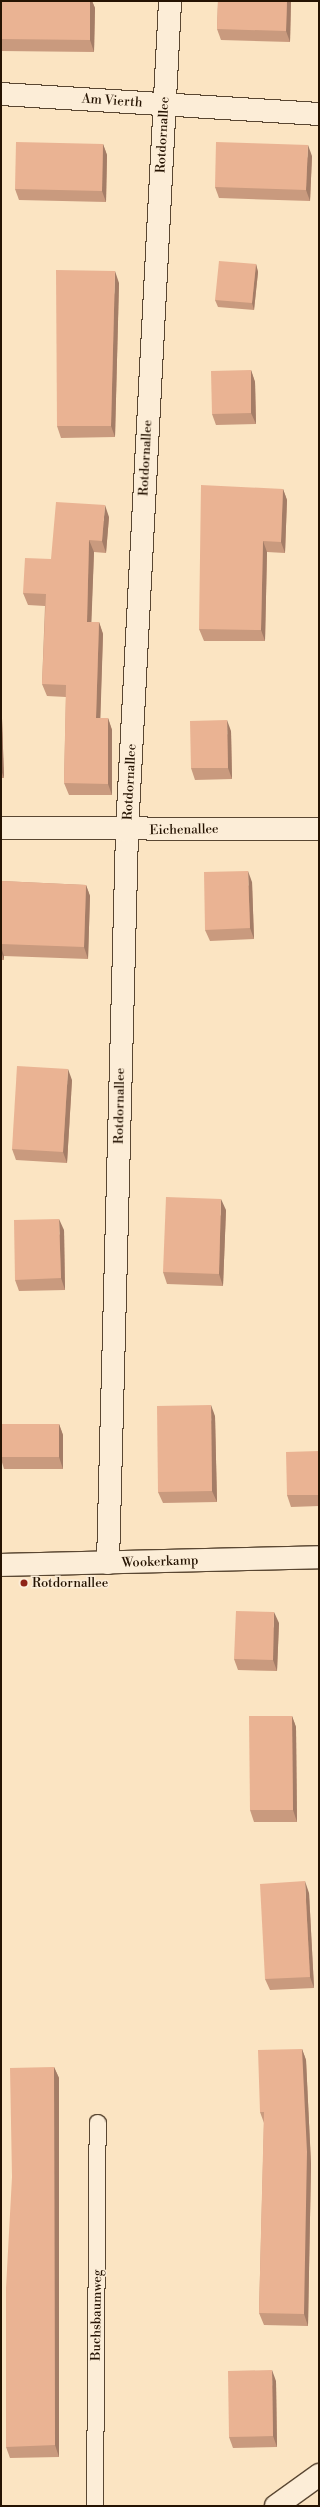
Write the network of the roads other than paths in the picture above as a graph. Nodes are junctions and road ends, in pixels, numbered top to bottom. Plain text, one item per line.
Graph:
1 (170, 1) edge
2 (1, 94) edge
3 (164, 104) junction
4 (319, 114) edge
5 (1, 828) edge
6 (319, 828) edge
7 (127, 830) junction
8 (319, 1557) edge
9 (108, 1563) junction
10 (1, 1564) edge
11 (98, 2123) dead end
12 (319, 2475) edge
13 (95, 2506) edge
14 (276, 2506) edge

1 - 3 street, Rotdornallee
2 - 3 street, Am Vierth
3 - 4 street, Am Vierth
3 - 7 street, Rotdornallee
5 - 7 street, Eichenallee
6 - 7 street, Eichenallee
7 - 9 street, Rotdornallee
8 - 9 street, Wookerkamp
9 - 10 street, Wookerkamp
11 - 13 lane, Buchsbaumweg
12 - 14 street

